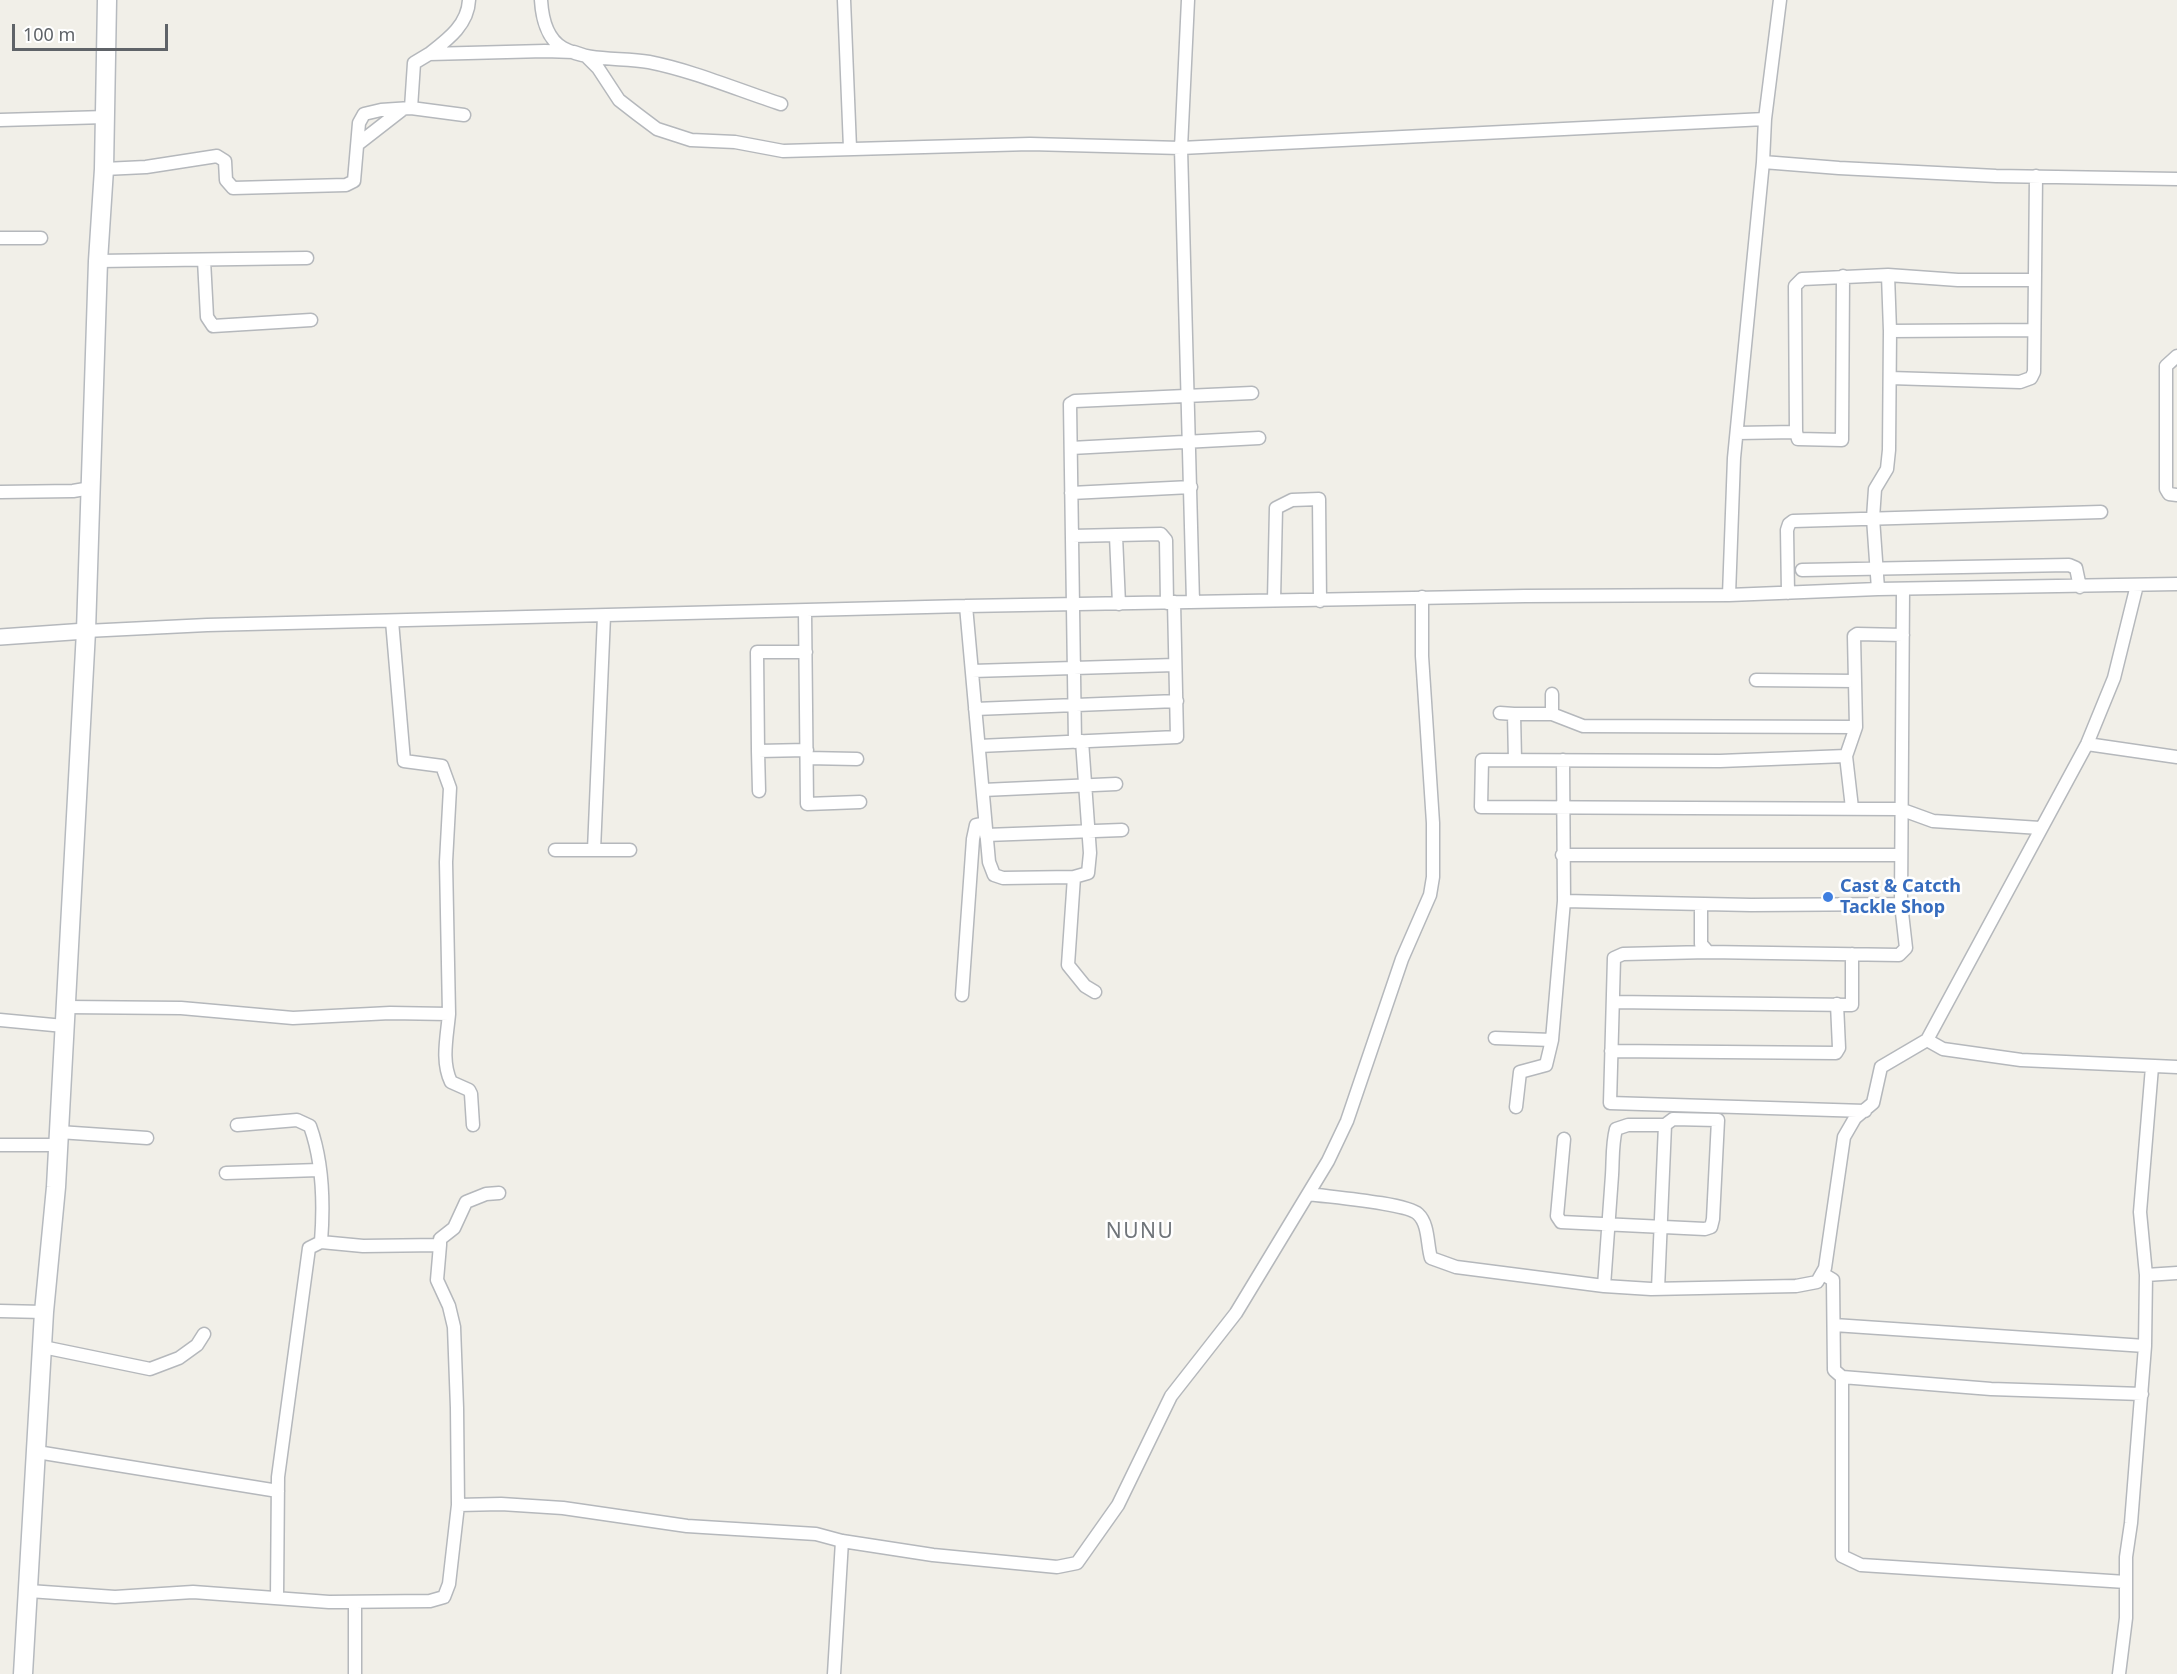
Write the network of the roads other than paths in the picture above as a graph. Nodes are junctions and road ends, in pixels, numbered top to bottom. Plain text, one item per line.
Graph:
1 (107, 0) edge
2 (469, 0) edge
3 (541, 0) edge
4 (844, 0) edge
5 (1188, 0) edge
6 (1780, 0) edge
7 (429, 54) junction
8 (586, 56) junction
9 (781, 104) dead end
10 (407, 109) junction
11 (464, 115) dead end
12 (106, 117) junction
13 (1765, 118) junction
14 (0, 120) edge
15 (358, 144) junction
16 (850, 148) junction
17 (1181, 148) junction
18 (1763, 162) junction
19 (104, 169) junction
20 (2036, 176) junction
21 (2177, 179) edge
22 (0, 238) edge
23 (41, 238) dead end
24 (308, 258) dead end
25 (204, 260) junction
26 (98, 261) junction
27 (1888, 275) junction
28 (1843, 276) junction
29 (2034, 280) junction
30 (311, 321) dead end
31 (2034, 330) junction
32 (1890, 331) junction
33 (2177, 356) edge
34 (1890, 378) junction
35 (1252, 393) dead end
36 (1188, 397) junction
37 (1796, 432) junction
38 (1737, 433) junction
39 (1259, 438) dead end
40 (1188, 443) junction
41 (1071, 448) junction
42 (1191, 487) junction
43 (91, 488) junction
44 (0, 492) edge
45 (1071, 493) junction
46 (2177, 495) edge
47 (2101, 512) dead end
48 (1873, 518) junction
49 (1072, 536) junction
50 (1116, 536) junction
51 (1876, 569) junction
52 (1802, 570) dead end
53 (2177, 584) edge
54 (2137, 585) junction
55 (2080, 586) junction
56 (1878, 589) junction
57 (1904, 589) junction
58 (1788, 593) junction
59 (1730, 595) junction
60 (1422, 597) junction
61 (1274, 600) junction
62 (1320, 601) junction
63 (1170, 602) junction
64 (1193, 602) junction
65 (1071, 604) junction
66 (1119, 604) junction
67 (966, 606) junction
68 (805, 611) junction
69 (604, 616) junction
70 (392, 621) junction
71 (86, 631) junction
72 (1903, 635) junction
73 (0, 637) edge
74 (806, 652) junction
75 (1175, 665) junction
76 (1073, 667) junction
77 (972, 671) junction
78 (1756, 680) dead end
79 (1855, 681) junction
80 (1552, 694) dead end
81 (1177, 701) junction
82 (1074, 704) junction
83 (975, 709) junction
84 (1500, 713) dead end
85 (1514, 714) junction
86 (1551, 714) junction
87 (1856, 727) junction
88 (1078, 742) junction
89 (2087, 744) junction
90 (979, 746) junction
91 (758, 751) junction
92 (807, 754) junction
93 (1846, 756) junction
94 (2177, 757) edge
95 (857, 759) dead end
96 (1515, 760) junction
97 (1563, 760) junction
98 (1116, 784) dead end
99 (1085, 785) junction
100 (983, 790) junction
101 (759, 791) dead end
102 (860, 802) dead end
103 (1563, 808) junction
104 (1852, 808) junction
105 (1900, 809) junction
106 (2040, 828) junction
107 (986, 829) junction
108 (1089, 830) junction
109 (1122, 830) dead end
110 (555, 850) dead end
111 (594, 850) junction
112 (630, 850) dead end
113 (1562, 855) junction
114 (1900, 855) junction
115 (1074, 877) junction
116 (1564, 901) junction
117 (1900, 904) junction
118 (1701, 905) junction
119 (1708, 952) junction
120 (1852, 954) junction
121 (1095, 992) dead end
122 (962, 995) dead end
123 (1613, 1002) junction
124 (1837, 1005) junction
125 (65, 1007) junction
126 (449, 1014) junction
127 (0, 1020) edge
128 (64, 1026) junction
129 (1495, 1038) dead end
130 (1552, 1040) junction
131 (1927, 1040) junction
132 (1611, 1051) junction
133 (2152, 1067) junction
134 (2177, 1067) edge
135 (1516, 1107) dead end
136 (1865, 1111) junction
137 (237, 1125) dead end
138 (473, 1125) dead end
139 (1665, 1125) junction
140 (59, 1138) junction
141 (147, 1138) dead end
142 (1564, 1139) dead end
143 (0, 1145) edge
144 (319, 1170) junction
145 (226, 1173) dead end
146 (499, 1193) dead end
147 (1309, 1194) junction
148 (1608, 1224) junction
149 (1661, 1227) junction
150 (321, 1242) junction
151 (440, 1245) junction
152 (2177, 1273) edge
153 (1823, 1274) junction
154 (2146, 1275) junction
155 (1604, 1286) junction
156 (1658, 1289) junction
157 (0, 1311) edge
158 (44, 1312) junction
159 (1834, 1325) junction
160 (204, 1334) dead end
161 (2145, 1346) junction
162 (43, 1347) junction
163 (1842, 1377) junction
164 (2142, 1394) junction
165 (37, 1452) junction
166 (278, 1491) junction
167 (458, 1506) junction
168 (842, 1541) junction
169 (2126, 1582) junction
170 (29, 1591) junction
171 (278, 1598) junction
172 (355, 1602) junction
173 (24, 1674) edge
174 (355, 1674) edge
175 (834, 1674) edge
176 (2119, 1674) edge

1 - 12 main road
2 - 7 street
3 - 8 street
4 - 16 street
5 - 17 street
6 - 13 street
7 - 8 street
7 - 10 street
8 - 9 street
8 - 16 street
10 - 11 street
10 - 15 street
10 - 15 street
12 - 14 street
12 - 19 main road
13 - 17 street
13 - 18 street
15 - 19 street
16 - 17 street
17 - 36 street
18 - 20 street
18 - 38 street
19 - 26 main road
20 - 21 street
20 - 29 street
22 - 23 street
24 - 25 street
25 - 26 street
25 - 30 street
26 - 43 main road
27 - 28 street
27 - 29 street
27 - 32 street
28 - 37 street
28 - 37 street
29 - 31 street
31 - 32 street
31 - 34 street
32 - 34 street
33 - 46 street
34 - 48 street
35 - 36 street
36 - 40 street
36 - 41 street
37 - 38 street
38 - 59 street
39 - 40 street
40 - 41 street
40 - 42 street
41 - 45 street
42 - 45 street
42 - 64 street
43 - 44 street
43 - 71 main road
45 - 49 street
47 - 48 street
48 - 51 street
48 - 58 street
49 - 50 street
49 - 65 street
50 - 63 street
50 - 66 street
51 - 52 street
51 - 55 street
51 - 56 street
53 - 54 street
54 - 55 street
54 - 89 street
55 - 57 street
56 - 57 street
56 - 58 street
57 - 72 street
58 - 59 street
59 - 60 street
60 - 62 street
60 - 147 street
61 - 62 street
61 - 62 street
61 - 64 street
63 - 64 street
63 - 66 street
63 - 75 street
65 - 66 street
65 - 67 street
65 - 76 street
67 - 68 street
67 - 77 street
68 - 69 street
68 - 74 street
69 - 70 street
69 - 111 street
70 - 71 street
70 - 126 street
71 - 73 street
71 - 125 main road
72 - 79 street
72 - 105 street
74 - 91 street
74 - 92 street
75 - 76 street
75 - 81 street
76 - 77 street
76 - 82 street
77 - 83 street
78 - 79 street
79 - 87 street
80 - 86 street
81 - 82 street
81 - 88 street
82 - 83 street
82 - 88 street
83 - 90 street
84 - 85 street
85 - 86 street
85 - 96 street
86 - 87 street
87 - 93 street
88 - 90 street
88 - 99 street
89 - 94 street
89 - 106 street
90 - 100 street
91 - 92 street
91 - 101 street
92 - 95 street
92 - 102 street
93 - 97 street
93 - 104 street
96 - 97 street
96 - 103 street
97 - 103 street
98 - 99 street
99 - 100 street
99 - 108 street
100 - 107 street
103 - 104 street
103 - 113 street
104 - 105 street
105 - 106 street
105 - 114 street
106 - 131 street
107 - 108 street
107 - 115 street
107 - 122 street
108 - 109 street
108 - 115 street
110 - 111 street
111 - 112 street
113 - 114 street
113 - 116 street
114 - 117 street
115 - 121 street
116 - 118 street
116 - 130 street
117 - 118 street
117 - 120 street
118 - 119 street
119 - 120 street
119 - 123 street
120 - 124 street
123 - 124 street
123 - 132 street
124 - 132 street
125 - 126 street
125 - 128 main road
126 - 138 street
127 - 128 street
128 - 140 main road
129 - 130 street
130 - 135 street
131 - 133 street
131 - 136 street
132 - 136 street
133 - 134 street
133 - 154 street
136 - 153 street
137 - 144 street
139 - 148 street
139 - 149 street
139 - 149 street
140 - 141 street
140 - 143 street
140 - 158 main road
142 - 148 street
144 - 145 street
144 - 150 street
146 - 151 street
147 - 155 street
147 - 168 street
148 - 149 street
148 - 155 street
149 - 156 street
150 - 151 street
150 - 166 street
151 - 167 street
152 - 154 street
153 - 156 street
153 - 159 street
154 - 161 street
155 - 156 street
157 - 158 street
158 - 162 main road
159 - 161 street
159 - 163 street
160 - 162 street
161 - 164 street
162 - 165 main road
163 - 164 street
163 - 169 street
164 - 169 street
165 - 166 street
165 - 170 main road
166 - 171 street
167 - 168 street
167 - 172 street
168 - 175 street
169 - 176 street
170 - 171 street
170 - 173 main road
171 - 172 street
172 - 174 street

